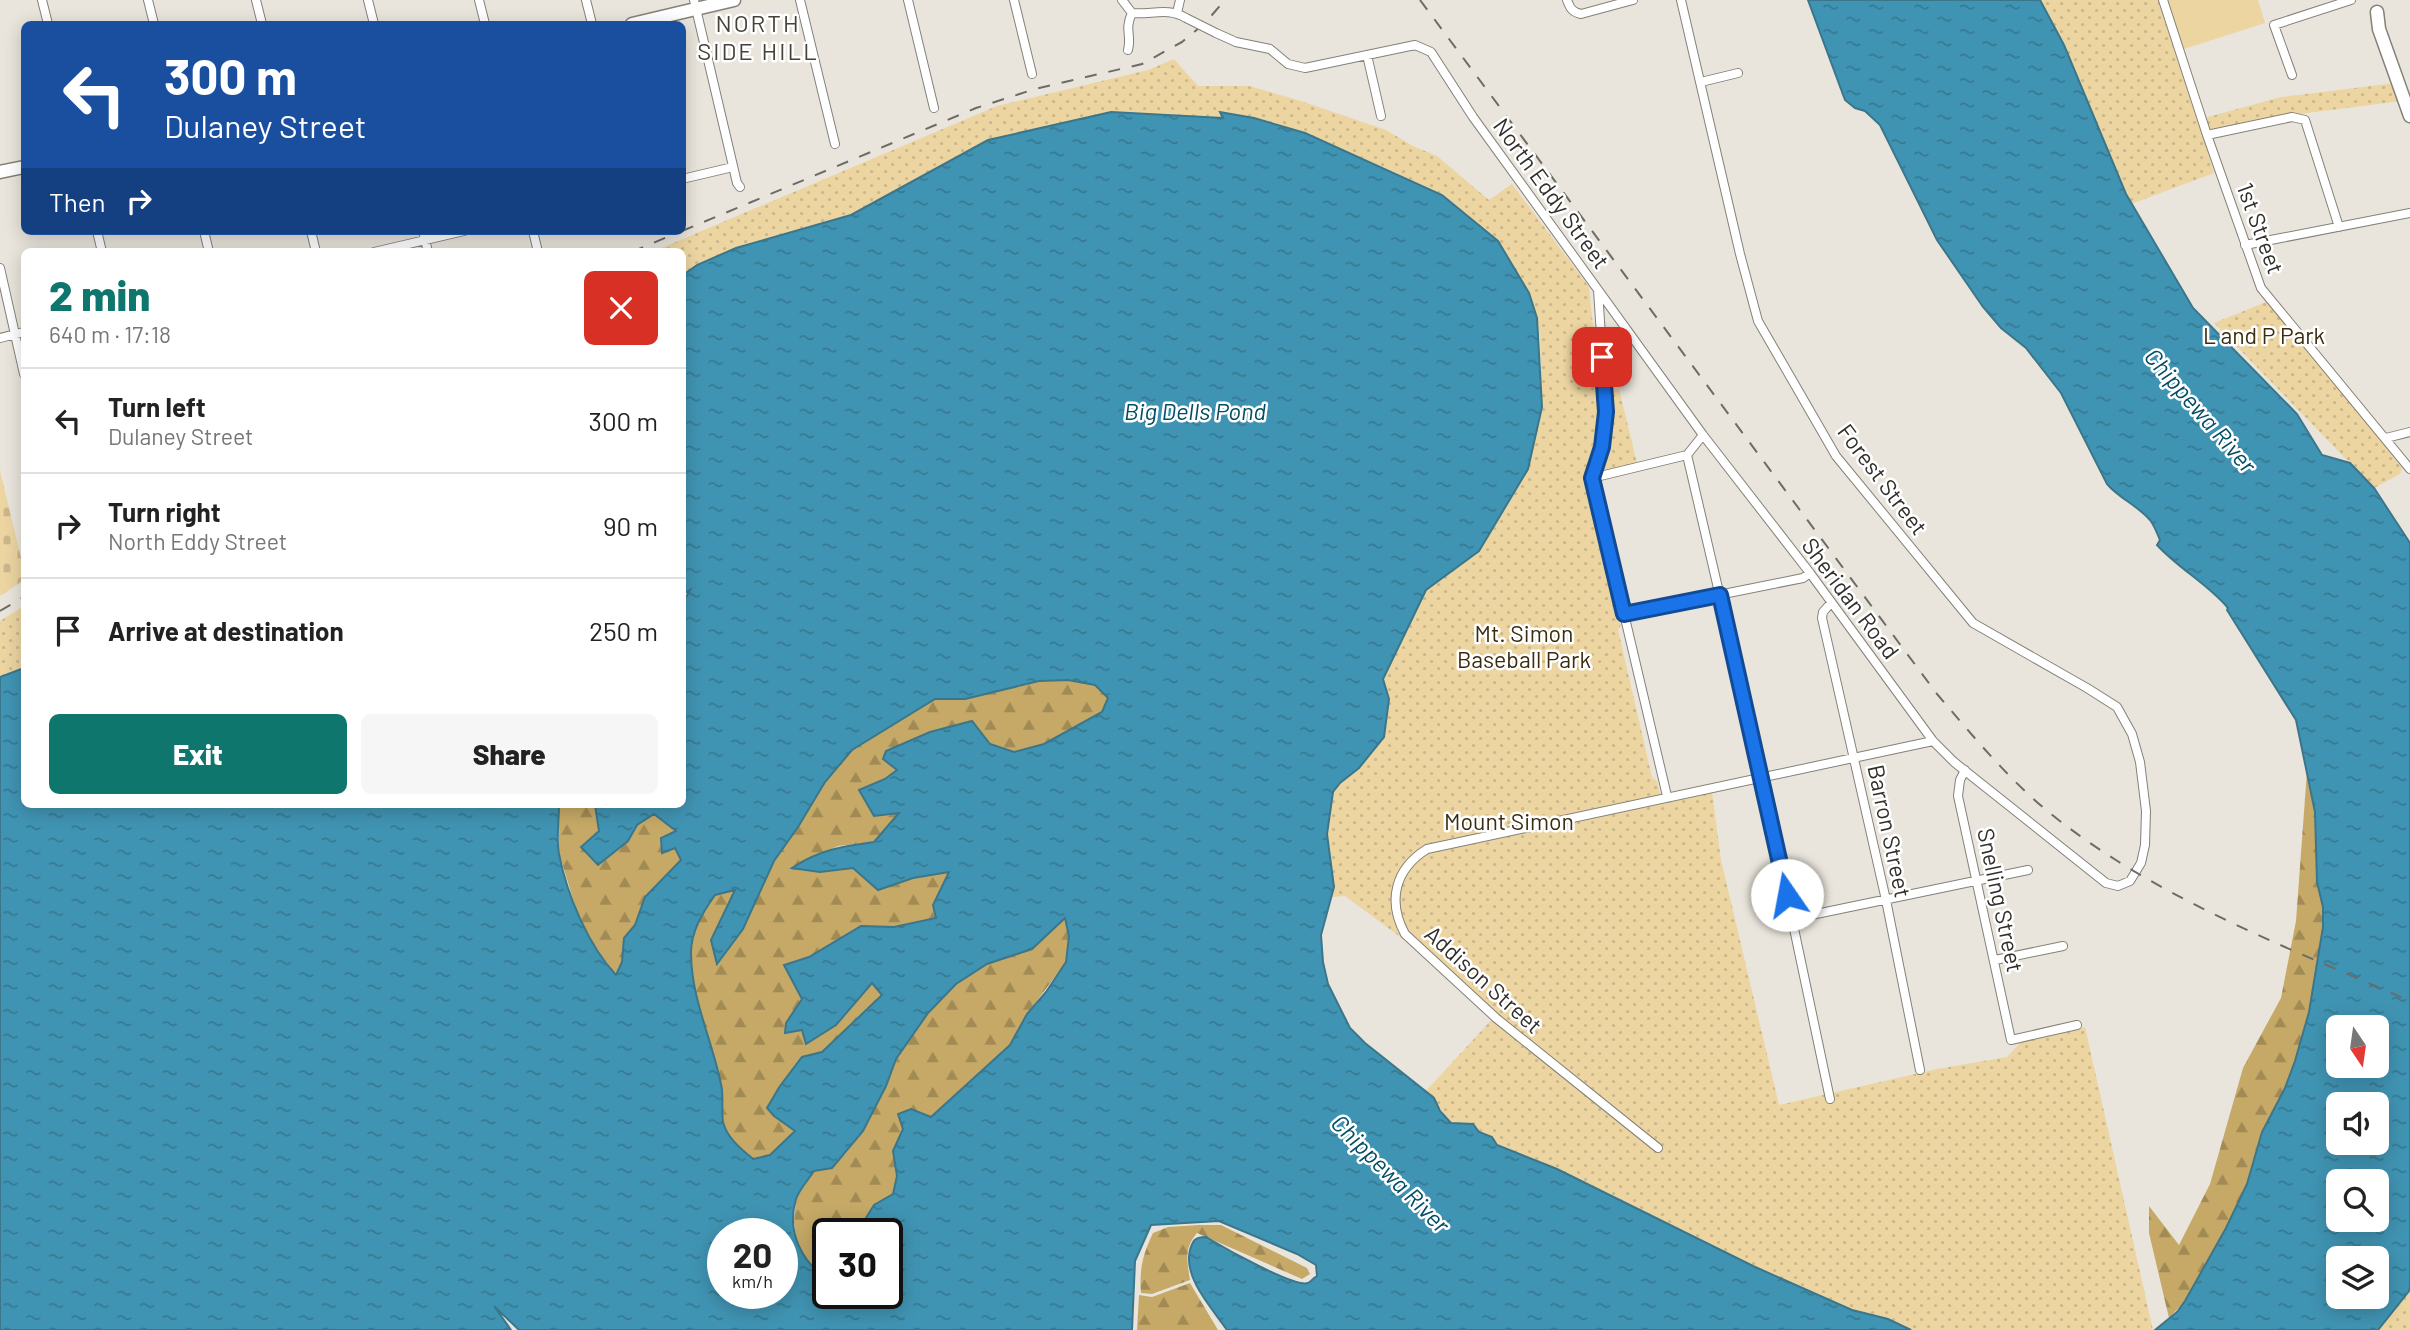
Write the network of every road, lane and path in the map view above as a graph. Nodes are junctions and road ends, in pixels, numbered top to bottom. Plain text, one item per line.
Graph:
1 (42, 0) edge
2 (148, 0) edge
3 (256, 0) edge
4 (368, 0) edge
5 (479, 0) edge
6 (586, 0) edge
7 (734, 0) edge
8 (800, 0) edge
9 (908, 0) edge
10 (1014, 0) edge
11 (1122, 0) edge
12 (1180, 0) edge
13 (1567, 0) edge
14 (1633, 0) edge
15 (1681, 0) edge
16 (2163, 0) edge
17 (2351, 0) edge
18 (695, 4) edge
19 (2375, 6) edge
20 (1132, 13) junction
21 (1177, 13) junction
22 (47, 21) edge
23 (153, 21) edge
24 (261, 21) edge
25 (373, 21) edge
26 (484, 21) edge
27 (591, 21) edge
28 (641, 21) edge
29 (1128, 50) dead end
30 (1367, 55) junction
31 (1738, 73) dead end
32 (1032, 74) dead end
33 (2292, 75) dead end
34 (1700, 82) junction
35 (2410, 96) edge
36 (934, 108) dead end
37 (1381, 116) dead end
38 (2410, 116) edge
39 (2207, 135) junction
40 (835, 144) dead end
41 (733, 167) junction
42 (21, 168) edge
43 (0, 173) edge
44 (686, 178) edge
45 (740, 187) dead end
46 (2410, 213) edge
47 (2339, 227) junction
48 (424, 236) edge
49 (2245, 245) junction
50 (386, 248) edge
51 (0, 268) edge
52 (1598, 287) junction
53 (20, 333) edge
54 (0, 338) edge
55 (2410, 432) edge
56 (1703, 435) junction
57 (2386, 439) junction
58 (1688, 455) junction
59 (2410, 469) edge
60 (1592, 478) junction
61 (1810, 573) junction
62 (1720, 595) junction
63 (1831, 603) junction
64 (1624, 614) junction
65 (1933, 741) junction
66 (1854, 758) junction
67 (1965, 770) junction
68 (1762, 777) junction
69 (1667, 796) junction
70 (2028, 870) dead end
71 (1978, 881) junction
72 (2118, 886) joint
73 (1886, 900) junction
74 (1793, 919) junction
75 (2063, 946) dead end
76 (1995, 960) junction
77 (2077, 1025) dead end
78 (1920, 1070) dead end
79 (1830, 1099) dead end
80 (1658, 1148) dead end

1 - 22 street
2 - 23 street
3 - 24 street
4 - 25 street
5 - 26 street
6 - 27 street
7 - 18 main road
8 - 40 street
9 - 36 street
10 - 32 street
11 - 20 street
12 - 21 street
13 - 14 street
15 - 34 street, Forest Street
16 - 39 street, 1st Street
17 - 33 street
18 - 28 main road
18 - 41 street
19 - 35 main road
19 - 38 main road
20 - 21 street
20 - 29 street
21 - 30 street, North Eddy Street, bridge
30 - 37 street
30 - 52 street, North Eddy Street
31 - 34 street
34 - 72 street, Forest Street
39 - 47 street
39 - 49 street, 1st Street
41 - 44 street
41 - 45 street
42 - 43 main road
46 - 47 street
47 - 49 street
48 - 50 street
49 - 57 street, 1st Street
51 - 53 street
52 - 56 street, Sheridan Road
52 - 60 street, North Eddy Street
53 - 54 street
55 - 57 street
56 - 58 street
56 - 61 street, Sheridan Road
57 - 59 street, 1st Street
58 - 60 street
58 - 62 street
60 - 64 street
61 - 62 street
61 - 63 street, Sheridan Road
62 - 64 street
62 - 68 street
63 - 65 street, Sheridan Road
63 - 66 street, Barron Street
64 - 69 street
65 - 66 street, Addison Street
65 - 67 street, Sheridan Road
66 - 68 street, Addison Street
66 - 73 street, Barron Street
67 - 71 street, Snelling Street
67 - 72 street, Sheridan Road
68 - 69 street, Addison Street
68 - 74 street
69 - 80 street, Addison Street
70 - 71 street
71 - 73 street
71 - 76 street, Snelling Street
73 - 74 street
73 - 78 street, Barron Street
74 - 79 street
75 - 76 street
76 - 77 street, Snelling Street

